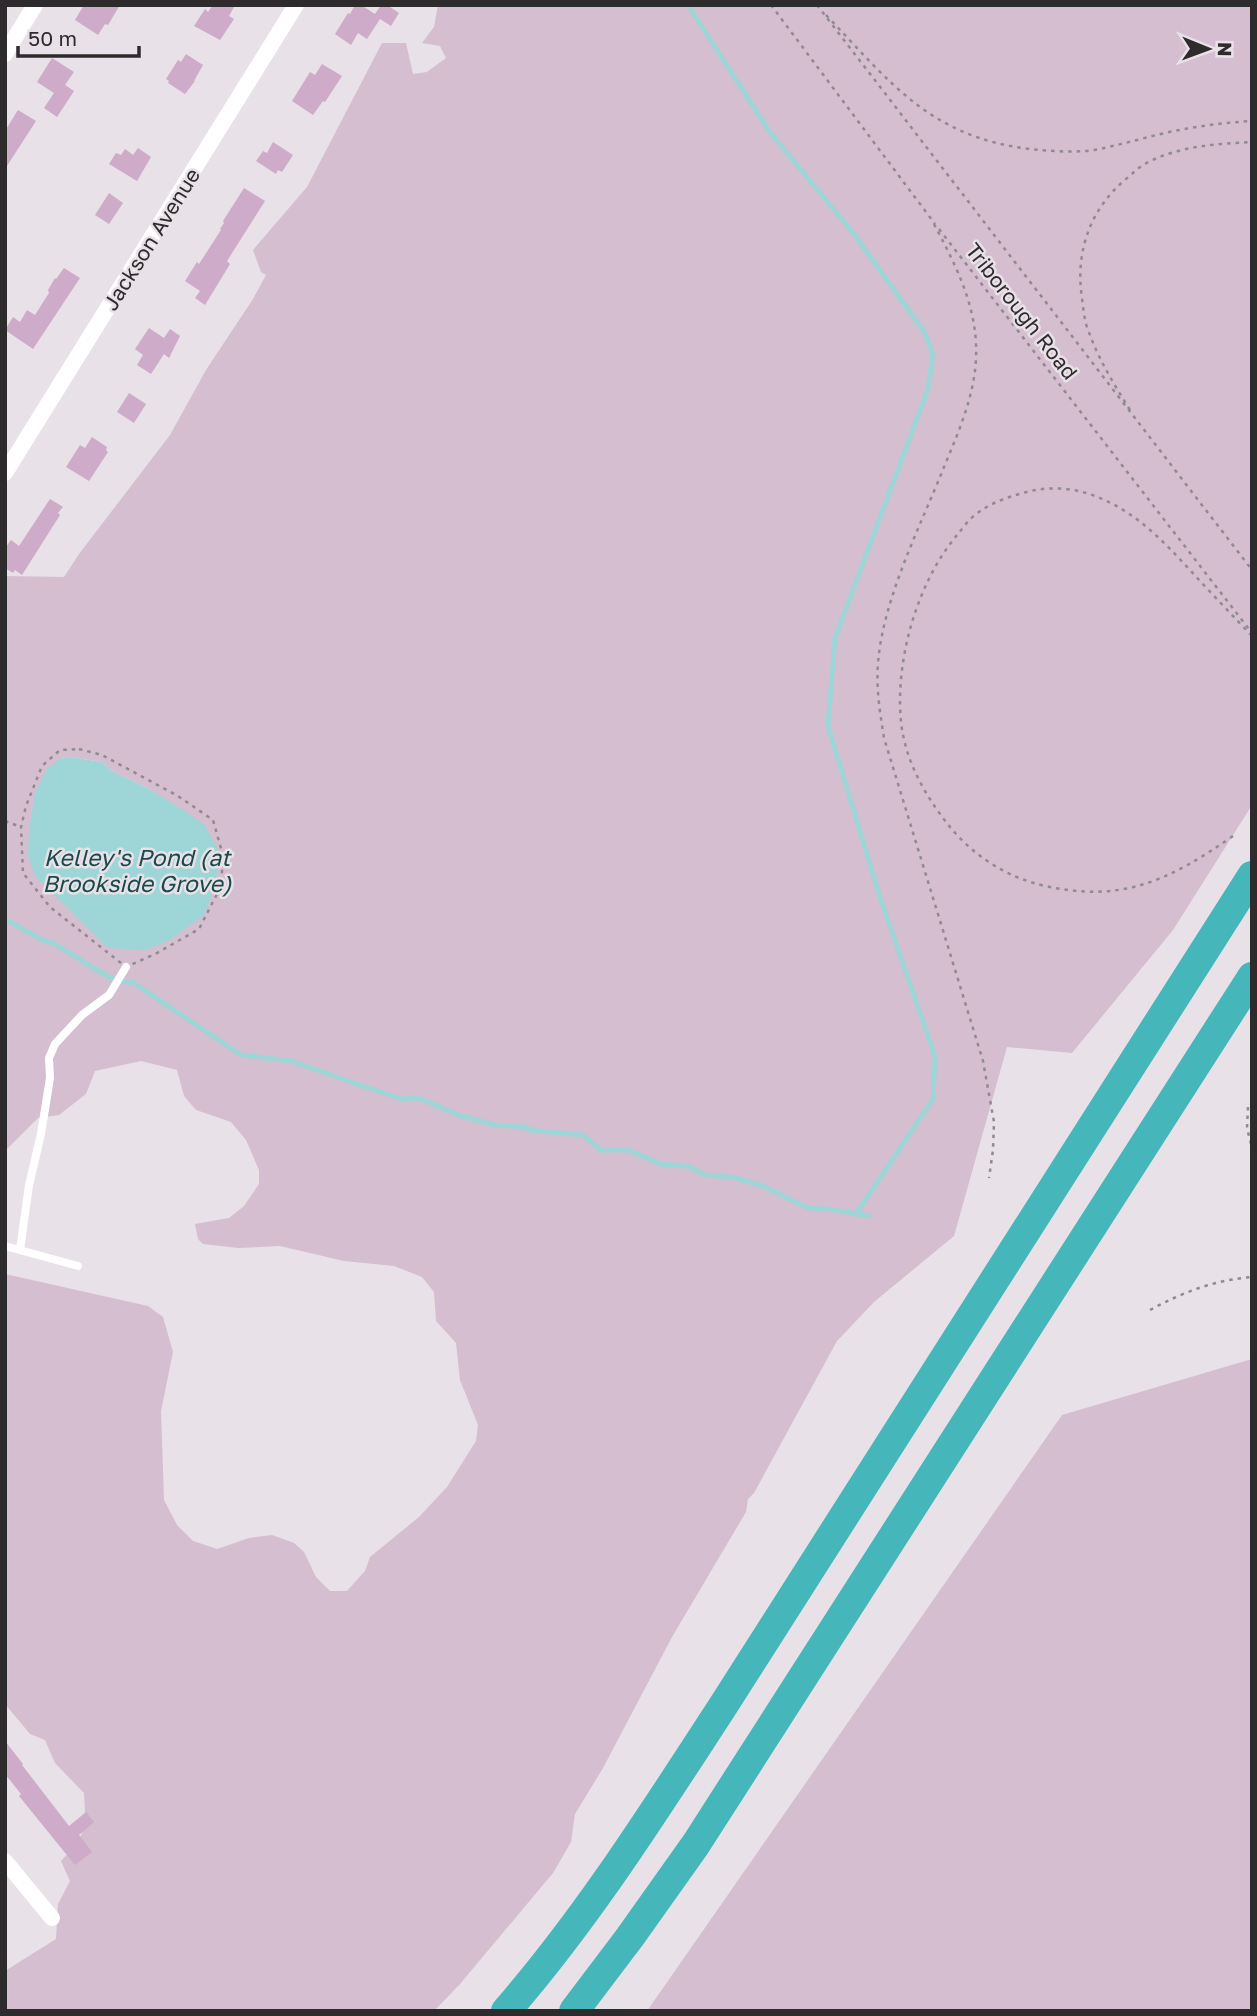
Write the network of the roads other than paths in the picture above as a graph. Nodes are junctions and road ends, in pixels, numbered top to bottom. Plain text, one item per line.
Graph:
1 (35, 5) edge
2 (296, 5) edge
3 (5, 54) edge
4 (6, 471) edge
5 (1252, 876) edge
6 (126, 967) road end
7 (1252, 977) edge
8 (5, 1246) edge
9 (20, 1250) junction
10 (78, 1266) dead end
11 (5, 1861) edge
12 (52, 1918) dead end
13 (506, 2011) edge
14 (574, 2011) edge

1 - 3 street
2 - 4 street, Jackson Avenue
5 - 13 highway
6 - 9 lane
7 - 14 highway
8 - 9 lane
9 - 10 lane
11 - 12 street

